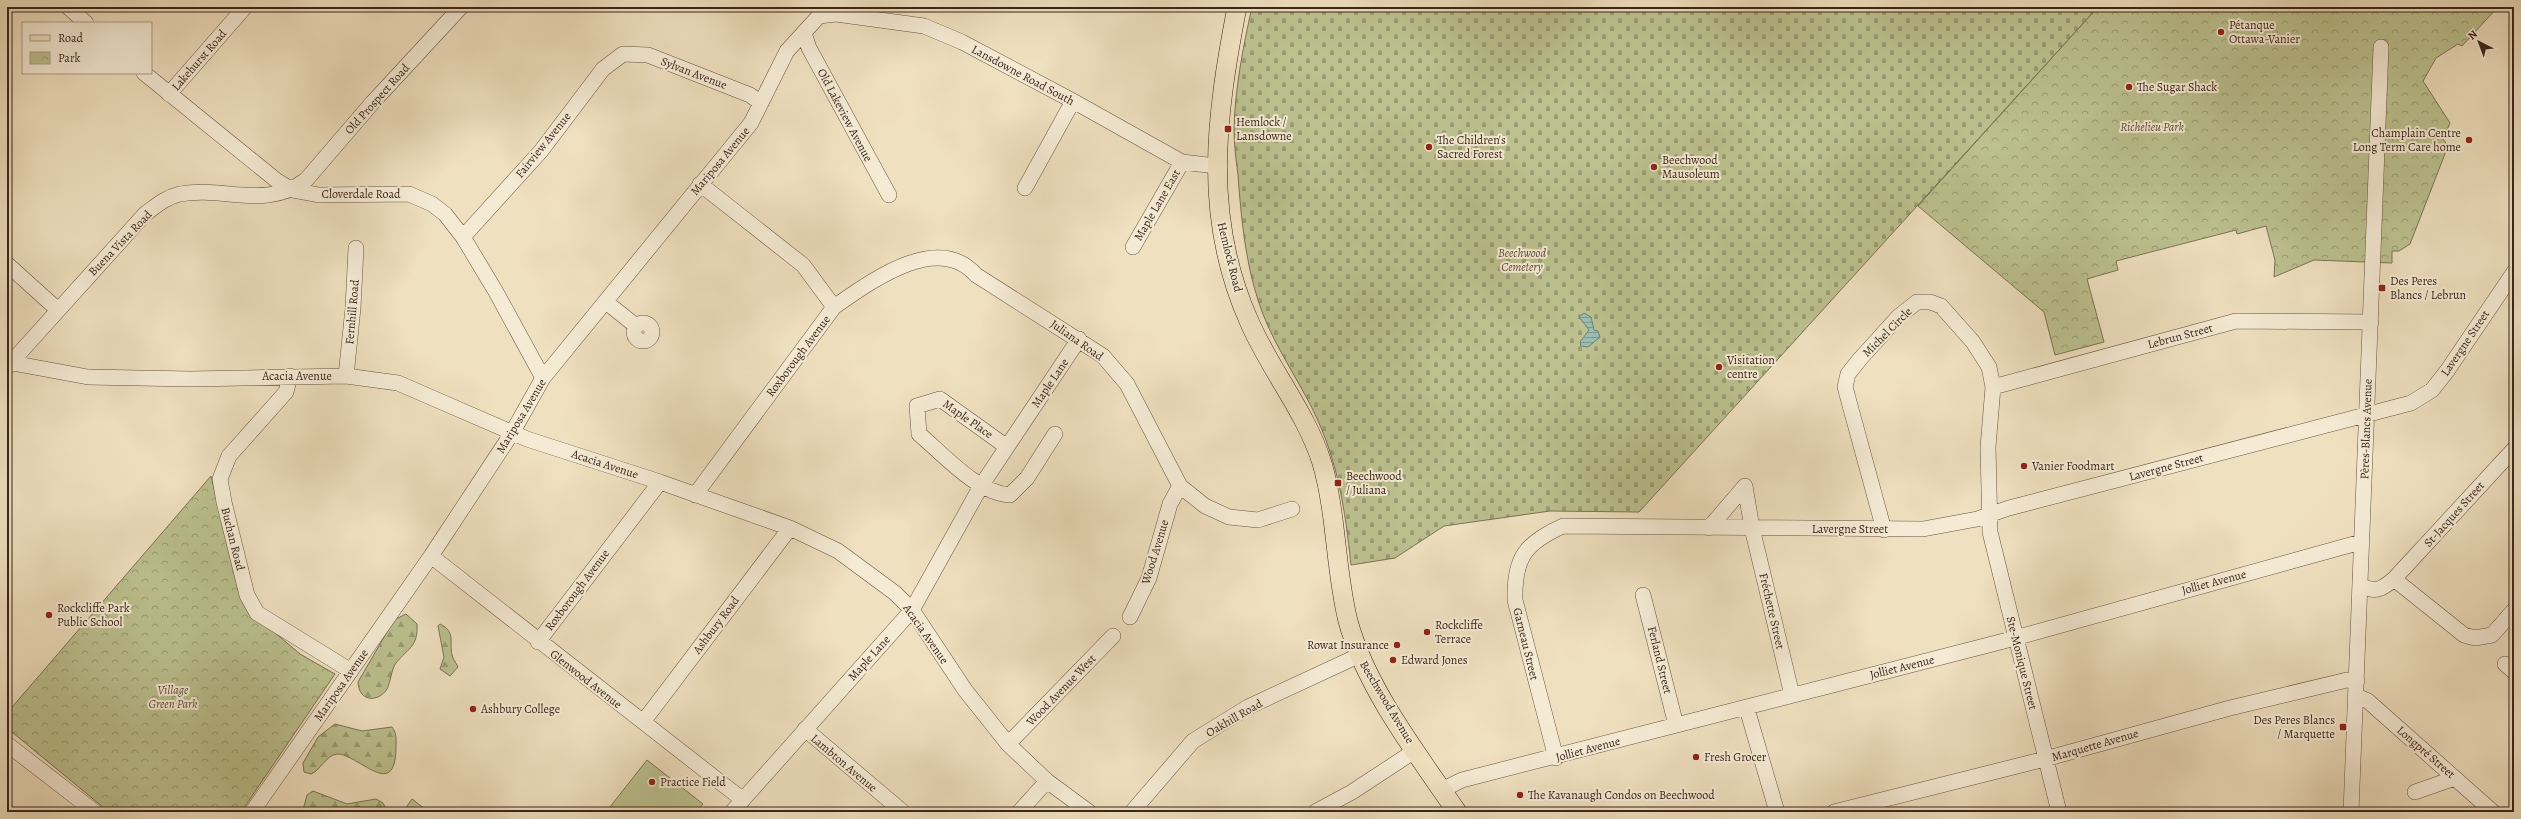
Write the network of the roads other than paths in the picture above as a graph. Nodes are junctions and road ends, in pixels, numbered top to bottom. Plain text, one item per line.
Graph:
1 (68, 7) edge
2 (245, 7) edge
3 (461, 7) edge
4 (1237, 7) edge
5 (815, 11) edge
6 (85, 22) edge
7 (804, 33) junction
8 (2381, 47) dead end
9 (623, 54) joint
10 (145, 74) edge
11 (169, 94) junction
12 (1073, 101) junction
13 (761, 103) junction
14 (1182, 162) junction
15 (1216, 166) junction
16 (700, 184) junction
17 (1025, 188) dead end
18 (292, 190) junction
19 (889, 195) dead end
20 (463, 237) junction
21 (1133, 247) dead end
22 (356, 248) dead end
23 (7, 264) edge
24 (2514, 272) edge
25 (606, 302) junction
26 (834, 307) junction
27 (58, 310) junction
28 (2371, 322) junction
29 (636, 326) dead end
30 (1079, 339) junction
31 (8, 364) edge
32 (290, 376) junction
33 (346, 376) junction
34 (543, 378) junction
35 (1993, 387) junction
36 (2366, 413) junction
37 (512, 433) junction
38 (1055, 434) dead end
39 (1007, 446) junction
40 (2514, 449) edge
41 (660, 482) junction
42 (982, 486) junction
43 (1180, 486) junction
44 (1328, 487) joint
45 (695, 495) junction
46 (1292, 508) dead end
47 (1991, 513) junction
48 (790, 528) junction
49 (1709, 528) junction
50 (1752, 528) junction
51 (1884, 530) junction
52 (1541, 536) joint
53 (2361, 542) junction
54 (431, 556) junction
55 (2394, 579) junction
56 (2362, 586) junction
57 (1643, 595) dead end
58 (912, 610) junction
59 (2514, 610) edge
60 (1130, 618) dead end
61 (1113, 636) dead end
62 (2015, 637) junction
63 (538, 642) junction
64 (1360, 655) junction
65 (351, 671) junction
66 (2357, 681) junction
67 (1792, 695) junction
68 (2356, 696) junction
69 (1747, 709) junction
70 (643, 722) junction
71 (1676, 725) junction
72 (805, 729) junction
73 (7, 744) edge
74 (1008, 744) junction
75 (1416, 750) junction
76 (1556, 758) junction
77 (2045, 759) junction
78 (2455, 778) junction
79 (1047, 781) junction
80 (1442, 790) junction
81 (2415, 792) dead end
82 (743, 800) junction
83 (886, 807) edge
84 (2347, 811) edge
85 (95, 812) edge
86 (252, 812) edge
87 (732, 812) edge
88 (903, 812) edge
89 (1019, 812) edge
90 (1089, 812) edge
91 (1132, 812) edge
92 (1315, 812) edge
93 (1457, 812) edge
94 (1777, 812) edge
95 (1834, 812) edge
96 (2058, 812) edge
97 (2493, 812) edge

1 - 6 street
2 - 11 street, Lakehurst Road
3 - 18 street, Old Prospect Road
4 - 15 main road, Hemlock Road
5 - 7 street, Lansdowne Road South
5 - 12 street, Lansdowne Road South
7 - 13 street, Mariposa Avenue
7 - 19 street, Old Lakeview Avenue
8 - 28 street, Pères-Blancs Avenue
9 - 13 street, Sylvan Avenue
9 - 20 street, Fairview Avenue
10 - 11 street, Cloverdale Road
11 - 18 street, Cloverdale Road
12 - 14 street, Lansdowne Road South
12 - 17 street
13 - 16 street, Mariposa Avenue
14 - 15 street, Lansdowne Road South
14 - 21 street, Maple Lane East
15 - 44 main road, Hemlock Road
16 - 25 street, Mariposa Avenue
16 - 26 street, Roxborough Avenue
18 - 20 street, Cloverdale Road
18 - 27 street, Buena Vista Road
20 - 34 street, Cloverdale Road
22 - 33 street, Fernhill Road
23 - 27 street
24 - 36 street, Lavergne Street
25 - 29 street
25 - 34 street, Mariposa Avenue
26 - 30 street, Juliana Road
26 - 45 street, Roxborough Avenue
27 - 31 street, Buena Vista Road
28 - 35 street, Lebrun Street
28 - 36 street, Pères-Blancs Avenue
30 - 39 street, Maple Lane
30 - 43 street, Juliana Road
31 - 32 street, Acacia Avenue
32 - 33 street, Acacia Avenue
32 - 65 street, Buchan Road
33 - 37 street, Acacia Avenue
34 - 37 street, Mariposa Avenue
35 - 47 street, Michel Circle
35 - 51 street, Michel Circle
36 - 47 street, Lavergne Street
36 - 53 street, Pères-Blancs Avenue
37 - 41 street, Acacia Avenue
37 - 54 street, Mariposa Avenue
38 - 42 street
39 - 42 street, Maple Lane
39 - 42 street, Maple Place
40 - 55 street, St-Jacques Street
41 - 45 street, Acacia Avenue
41 - 63 street, Roxborough Avenue
42 - 58 street, Maple Lane
43 - 46 street, Juliana Road
43 - 60 street, Wood Avenue
44 - 64 main road, Beechwood Avenue
45 - 48 street, Acacia Avenue
47 - 51 street, Lavergne Street
47 - 62 street, Ste-Monique Street
48 - 58 street, Acacia Avenue
48 - 70 street, Ashbury Road
49 - 50 street, Lavergne Street
49 - 50 street
49 - 52 street, Lavergne Street
50 - 51 street, Lavergne Street
50 - 67 street, Fréchette Street
52 - 76 street, Garneau Street
53 - 56 street, Pères-Blancs Avenue
53 - 62 street, Jolliet Avenue
54 - 63 street, Glenwood Avenue
54 - 65 street, Mariposa Avenue
55 - 56 street, St-Jacques Street
55 - 59 street
56 - 66 street, Pères-Blancs Avenue
57 - 71 street, Ferland Street
58 - 72 street, Maple Lane
58 - 74 street, Acacia Avenue
61 - 74 street, Wood Avenue West
62 - 67 street, Jolliet Avenue
62 - 77 street, Ste-Monique Street
63 - 70 street, Glenwood Avenue
64 - 75 main road, Beechwood Avenue
64 - 91 street, Oakhill Road
65 - 86 street, Mariposa Avenue
66 - 68 street, Pères-Blancs Avenue
66 - 77 street, Marquette Avenue
67 - 69 street, Jolliet Avenue
68 - 78 street, Longpré Street
68 - 84 street, Pères-Blancs Avenue
69 - 71 street, Jolliet Avenue
69 - 94 street
70 - 82 street, Glenwood Avenue
71 - 76 street, Jolliet Avenue
72 - 82 street, Maple Lane
72 - 83 street, Lambton Avenue
73 - 85 street
74 - 79 street, Acacia Avenue
75 - 80 main road, Beechwood Avenue
75 - 92 street
76 - 80 street, Jolliet Avenue
77 - 95 street, Marquette Avenue
77 - 96 street, Ste-Monique Street
78 - 81 street
78 - 97 street, Longpré Street
79 - 89 street
79 - 90 street, Acacia Avenue
80 - 93 main road, Beechwood Avenue
82 - 87 street, Maple Lane
83 - 88 street, Lambton Avenue

